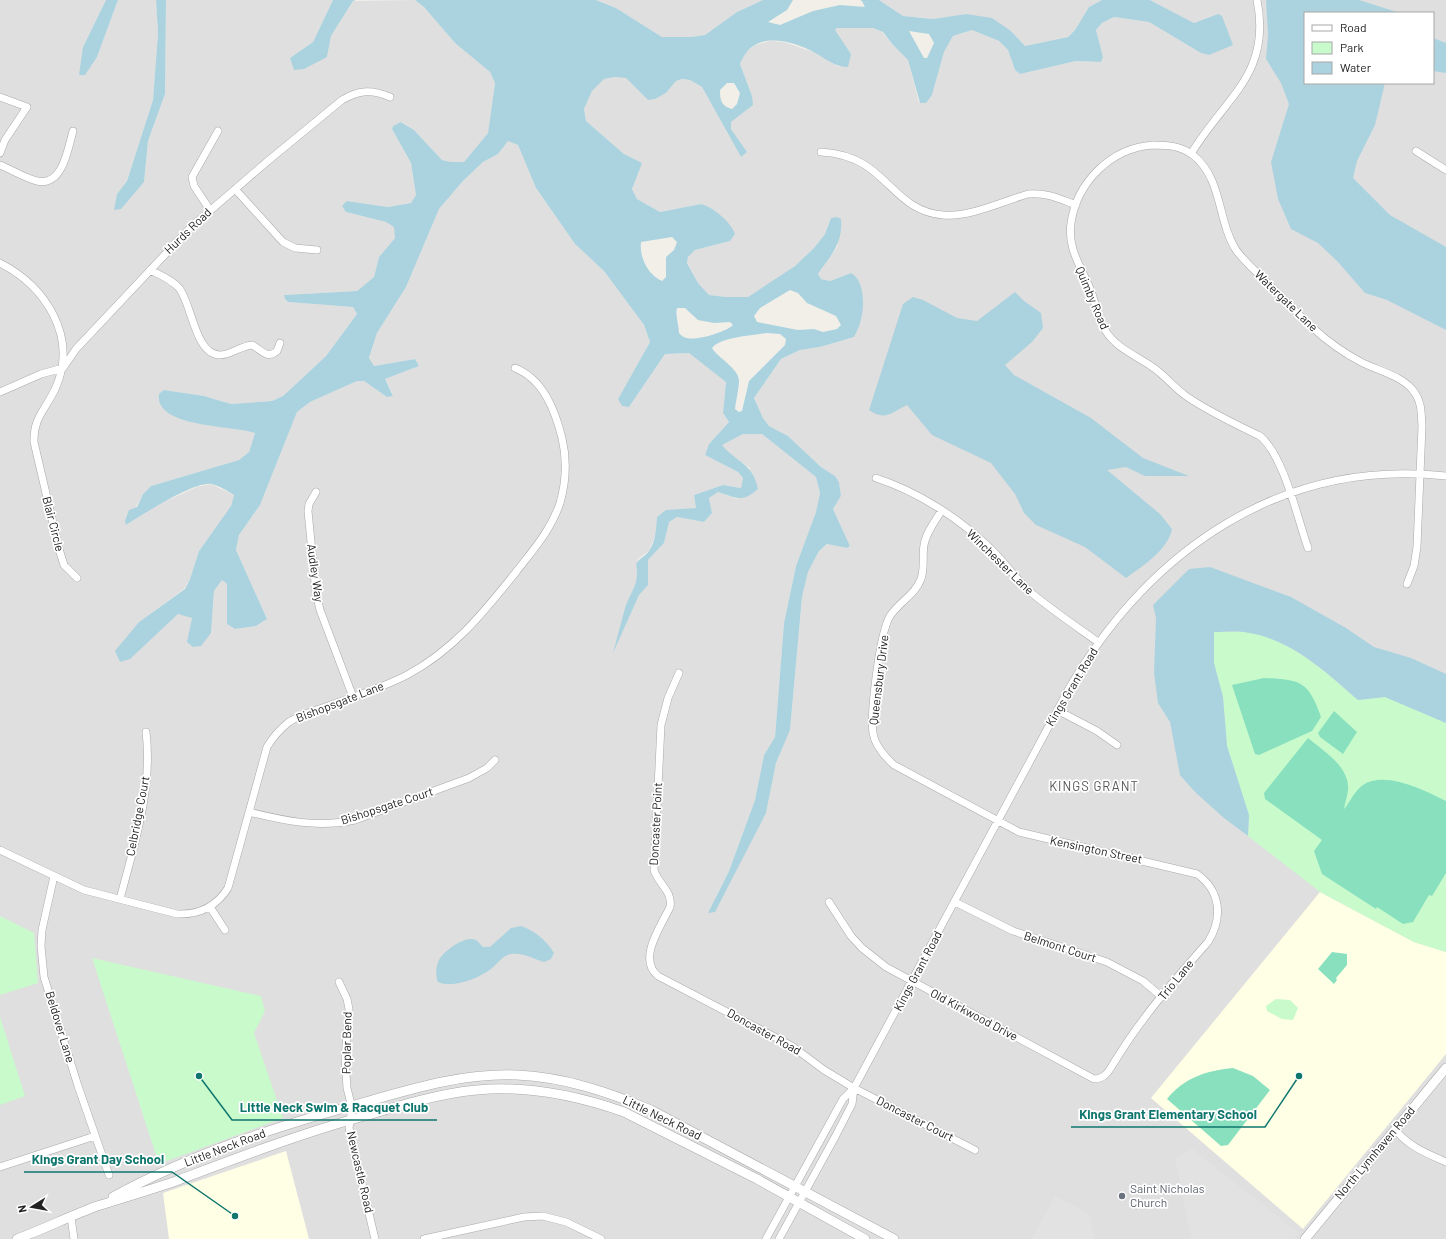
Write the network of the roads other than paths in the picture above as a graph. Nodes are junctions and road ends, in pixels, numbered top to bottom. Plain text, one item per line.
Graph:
1 (1257, 0) edge
2 (0, 97) edge
3 (390, 97) dead end
4 (73, 131) dead end
5 (218, 131) dead end
6 (1416, 151) dead end
7 (822, 152) dead end
8 (0, 153) edge
9 (1191, 154) junction
10 (0, 165) edge
11 (1446, 170) edge
12 (235, 189) junction
13 (1076, 205) junction
14 (210, 210) junction
15 (316, 250) dead end
16 (0, 263) edge
17 (150, 270) junction
18 (280, 343) dead end
19 (63, 368) junction
20 (515, 368) dead end
21 (0, 392) edge
22 (1420, 474) junction
23 (1446, 476) edge
24 (876, 478) dead end
25 (316, 492) dead end
26 (1289, 494) junction
27 (942, 510) junction
28 (1308, 548) dead end
29 (77, 578) dead end
30 (1407, 584) dead end
31 (1098, 642) junction
32 (679, 673) dead end
33 (353, 697) junction
34 (1057, 710) junction
35 (146, 732) dead end
36 (1117, 745) dead end
37 (495, 760) dead end
38 (249, 812) junction
39 (998, 821) junction
40 (0, 850) edge
41 (1196, 874) joint
42 (54, 876) junction
43 (120, 900) junction
44 (829, 902) dead end
45 (955, 902) junction
46 (210, 907) junction
47 (225, 930) dead end
48 (339, 982) dead end
49 (912, 982) junction
50 (691, 992) joint
51 (1162, 996) junction
52 (1446, 1068) edge
53 (1099, 1079) joint
54 (854, 1088) junction
55 (351, 1105) junction
56 (349, 1121) junction
57 (1395, 1129) junction
58 (95, 1136) junction
59 (975, 1150) dead end
60 (1446, 1162) edge
61 (0, 1167) edge
62 (172, 1168) junction
63 (109, 1175) dead end
64 (176, 1180) junction
65 (795, 1186) junction
66 (805, 1192) junction
67 (789, 1197) junction
68 (799, 1203) junction
69 (96, 1207) junction
70 (71, 1217) junction
71 (17, 1239) edge
72 (74, 1239) edge
73 (375, 1239) edge
74 (424, 1239) edge
75 (601, 1239) edge
76 (766, 1239) edge
77 (779, 1239) edge
78 (866, 1239) edge
79 (894, 1239) edge
80 (1305, 1239) edge

1 - 9 street
2 - 8 street
3 - 12 street, Hurds Road
4 - 10 street
5 - 14 street
6 - 11 street
7 - 13 street
9 - 13 street, Quimby Road
9 - 22 street, Watergate Lane
12 - 14 street, Hurds Road
12 - 15 street
13 - 26 street, Quimby Road
14 - 17 street, Hurds Road
16 - 19 street
17 - 18 street
17 - 19 street, Hurds Road
19 - 21 street
19 - 29 street, Blair Circle
20 - 33 street, Bishopsgate Lane
22 - 23 street, Kings Grant Road
22 - 26 street, Kings Grant Road
22 - 30 street, Watergate Lane
24 - 27 street, Winchester Lane
25 - 33 street, Audley Way
26 - 28 street, Quimby Road
26 - 31 street, Kings Grant Road
27 - 31 street, Winchester Lane
27 - 39 street, Queensbury Drive
31 - 34 street, Kings Grant Road
32 - 50 street, Doncaster Point
33 - 38 street, Bishopsgate Lane
34 - 36 street
34 - 39 street, Kings Grant Road
35 - 43 street, Celbridge Court
37 - 38 street, Bishopsgate Court
38 - 46 street, Bishopsgate Lane
39 - 41 street, Kensington Street
39 - 45 street, Kings Grant Road
40 - 42 street, Bishopsgate Lane
41 - 51 street, Trio Lane
42 - 43 street, Bishopsgate Lane
42 - 58 street, Beldover Lane
43 - 46 street, Bishopsgate Lane
44 - 49 street, Old Kirkwood Drive
45 - 49 street, Kings Grant Road
45 - 51 street, Belmont Court
46 - 47 street
48 - 55 street, Poplar Bend
49 - 53 street, Old Kirkwood Drive
49 - 54 street, Kings Grant Road
50 - 54 street, Doncaster Road
51 - 53 street, Trio Lane
52 - 57 street, North Lynnhaven Road
54 - 59 street, Doncaster Court
54 - 65 street, Kings Grant Road
54 - 66 street, Kings Grant Road
55 - 56 street, Newcastle Road
55 - 62 street, Little Neck Road
55 - 65 street, Little Neck Road
56 - 64 street, Little Neck Road
56 - 67 street, Little Neck Road
56 - 73 street, Newcastle Road
57 - 60 street
57 - 80 street, North Lynnhaven Road
58 - 61 street
58 - 63 street, Beldover Lane
62 - 64 street
62 - 69 street, Little Neck Road
64 - 69 street, Little Neck Road
65 - 66 street, Little Neck Road
65 - 67 street, Kings Grant Road
66 - 68 street, Kings Grant Road
66 - 79 street, Little Neck Road
67 - 68 street, Little Neck Road
67 - 76 street, Kings Grant Road
68 - 77 street, Kings Grant Road
68 - 78 street, Little Neck Road
69 - 70 street, Little Neck Road
70 - 71 street, Little Neck Road
70 - 72 street
74 - 75 street

